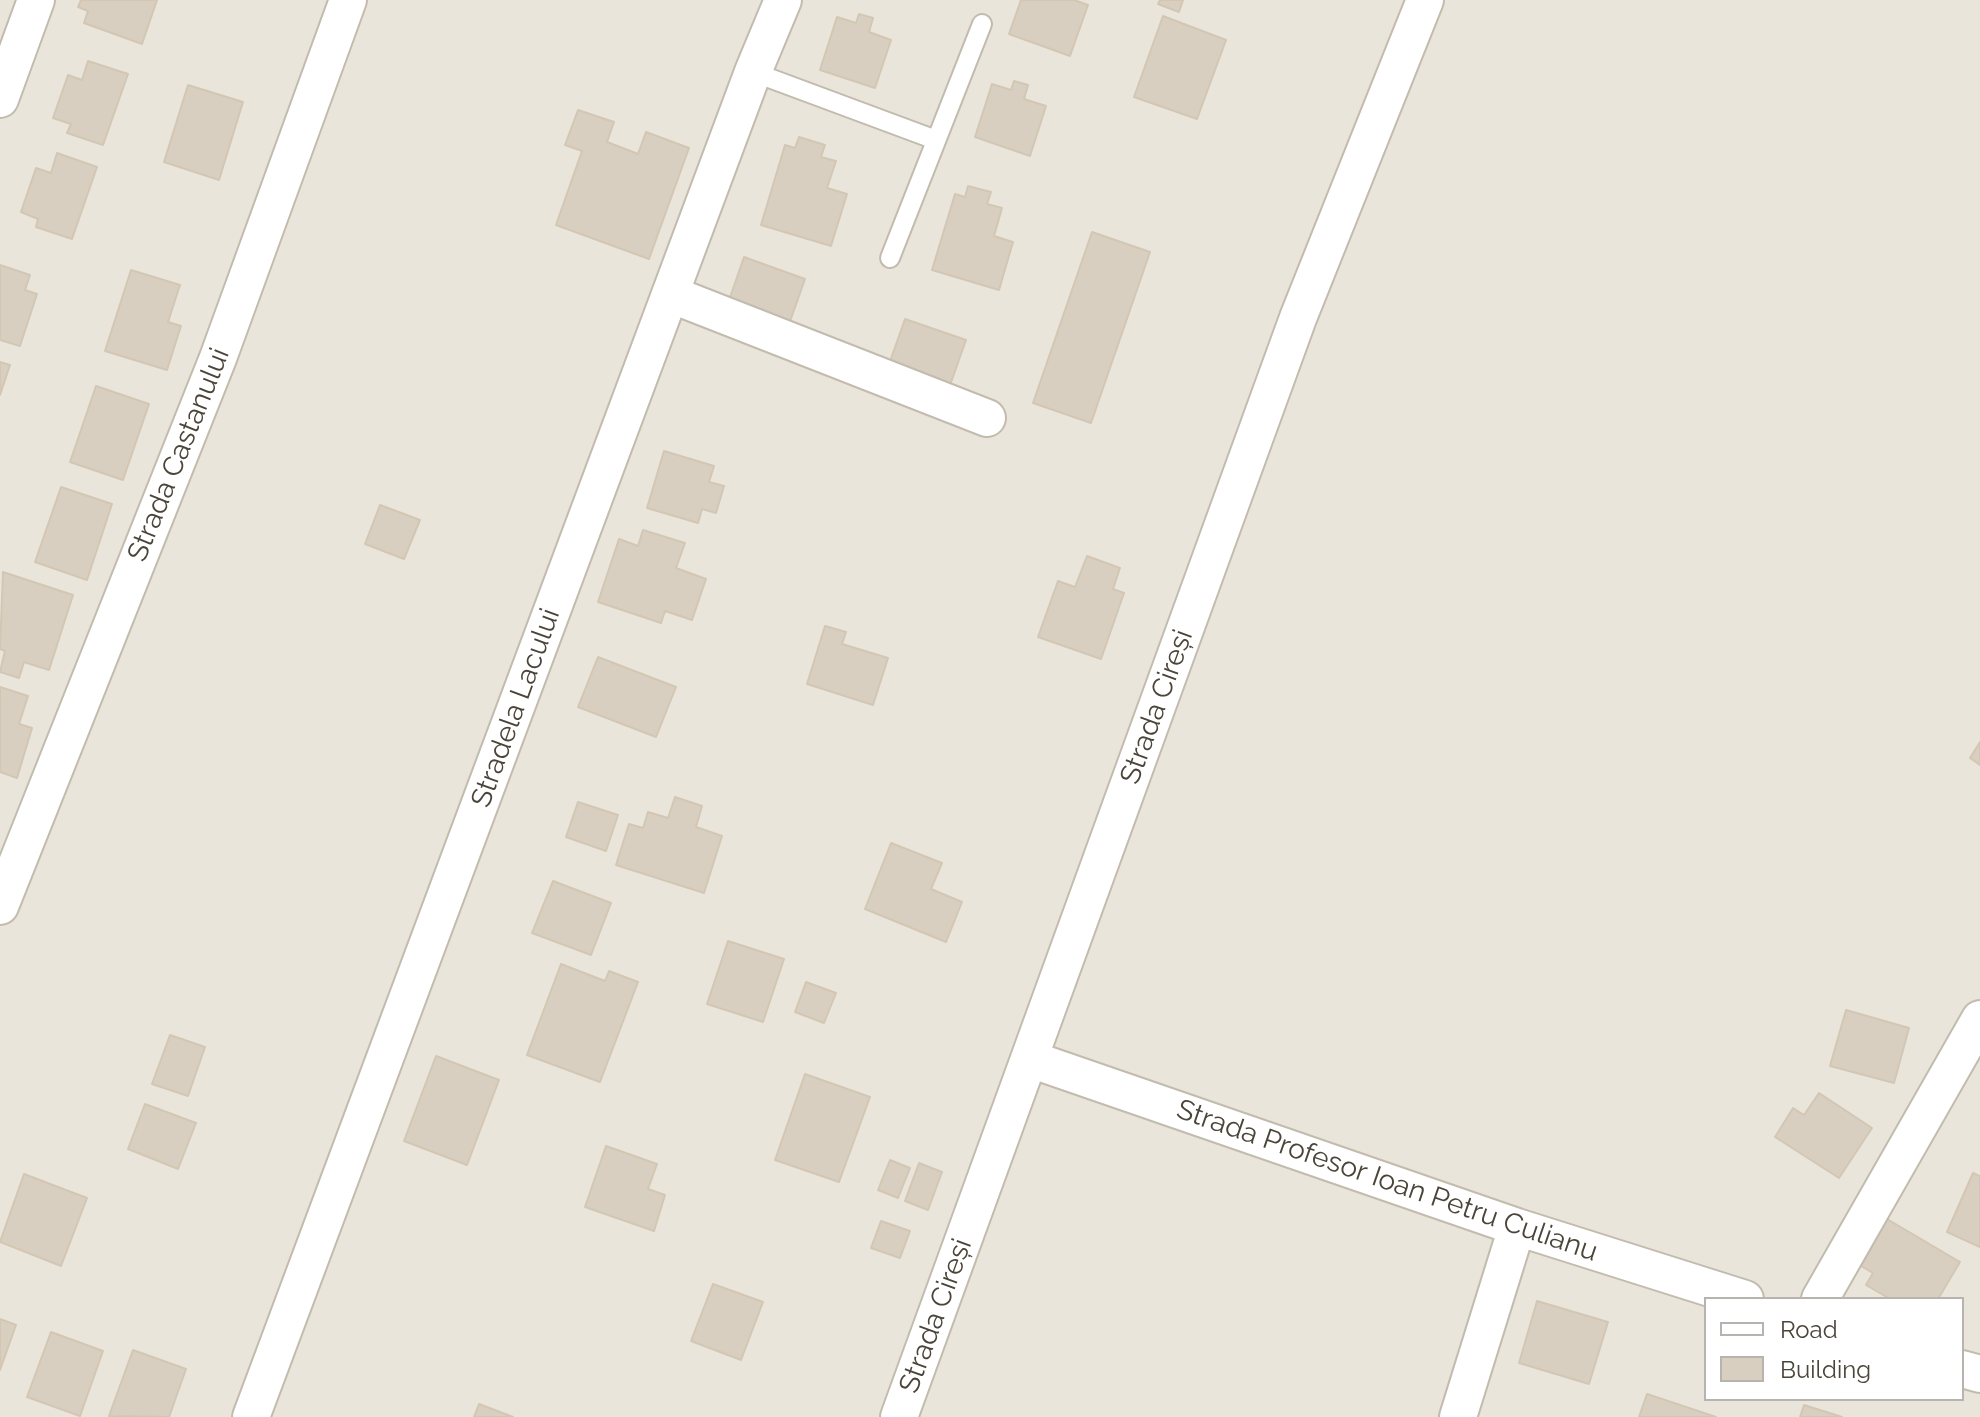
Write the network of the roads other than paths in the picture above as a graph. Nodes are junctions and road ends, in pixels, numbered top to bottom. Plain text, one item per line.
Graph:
1 (36, 0) edge
2 (348, 0) edge
3 (783, 0) edge
4 (1425, 0) edge
5 (982, 24) dead end
6 (753, 72) junction
7 (0, 99) edge
8 (936, 140) junction
9 (890, 258) dead end
10 (670, 294) junction
11 (987, 418) dead end
12 (0, 906) edge
13 (1980, 1019) edge
14 (1030, 1059) junction
15 (1517, 1227) junction
16 (1739, 1297) edge
17 (1821, 1297) edge
18 (251, 1417) edge
19 (899, 1417) edge
20 (1458, 1417) edge

1 - 7 street
2 - 12 street, Strada Castanului
3 - 6 street, Stradela Lacului
4 - 14 street, Strada Cireși
5 - 8 lane
6 - 8 lane
6 - 10 street, Stradela Lacului
8 - 9 lane
10 - 11 street
10 - 18 street, Stradela Lacului
13 - 17 street
14 - 15 street, Strada Profesor Ioan Petru Culianu
14 - 19 street, Strada Cireși
15 - 16 street, Strada Profesor Ioan Petru Culianu
15 - 20 street

